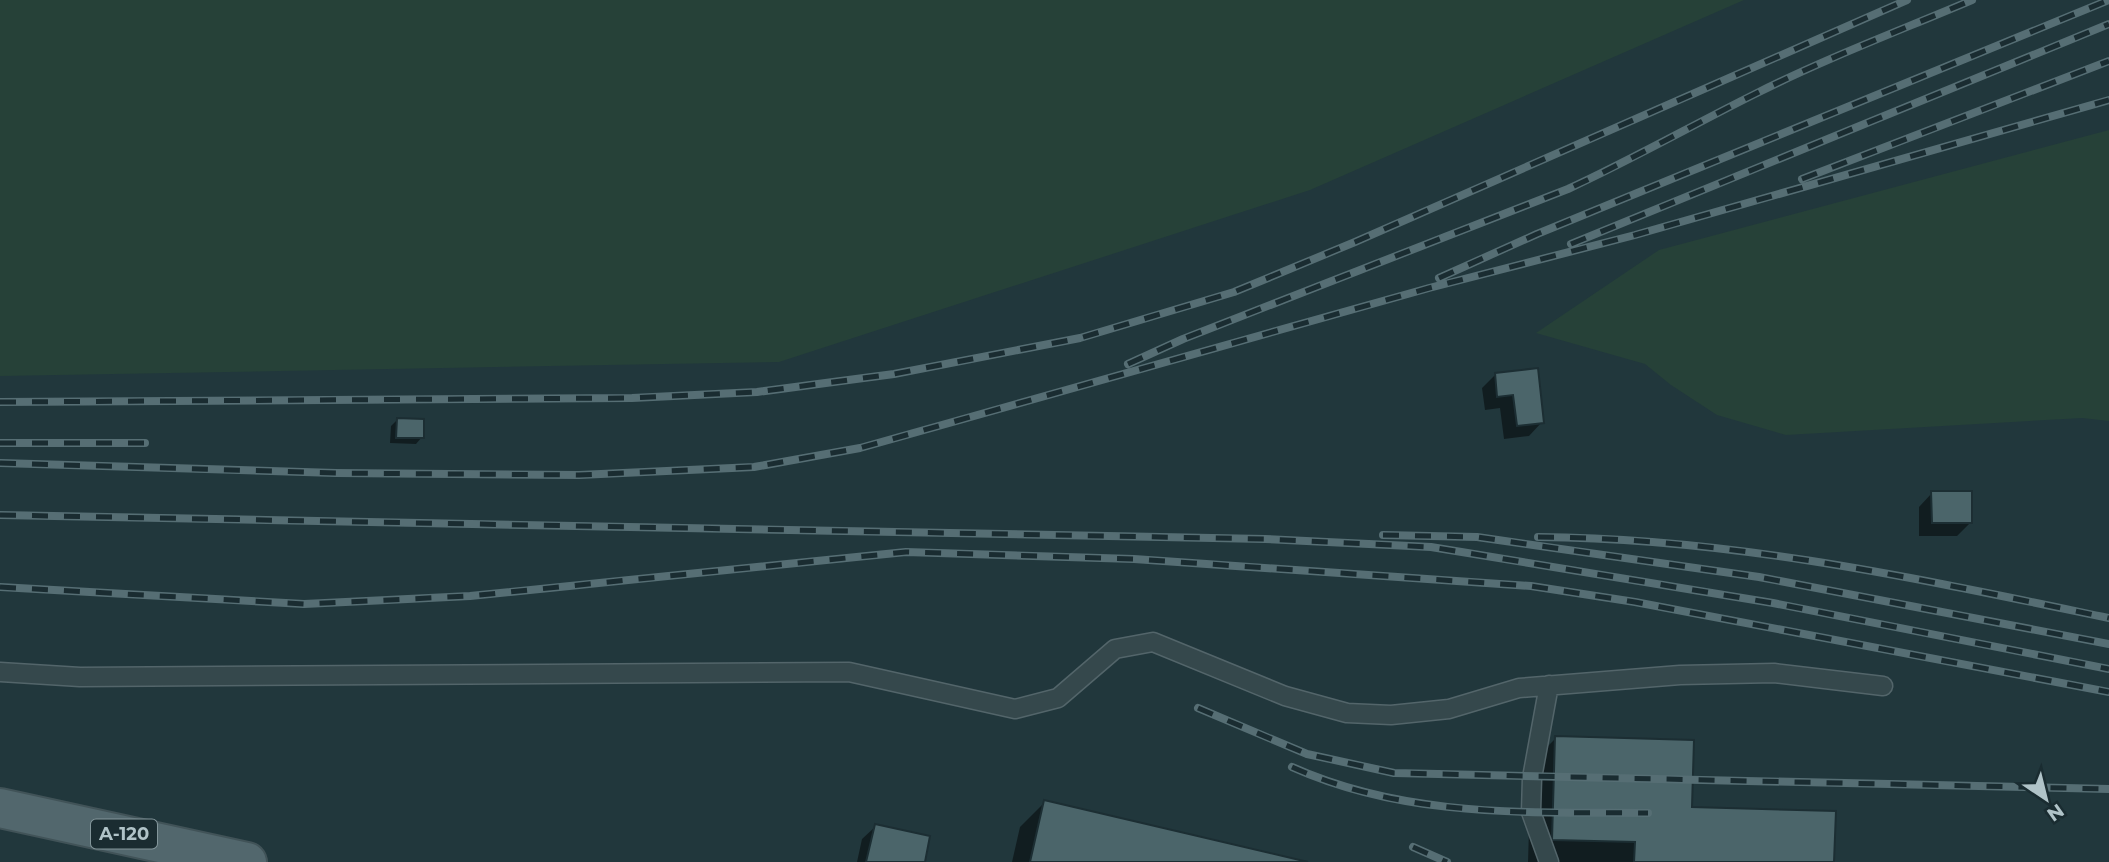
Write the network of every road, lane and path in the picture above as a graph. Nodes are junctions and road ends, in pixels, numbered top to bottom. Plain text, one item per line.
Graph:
1 (0, 672) edge
2 (1549, 685) junction
3 (1883, 686) dead end
4 (0, 808) edge
5 (247, 862) edge
6 (1549, 862) edge

1 - 2 lane
2 - 3 lane
2 - 6 lane
4 - 5 main road, А-120

